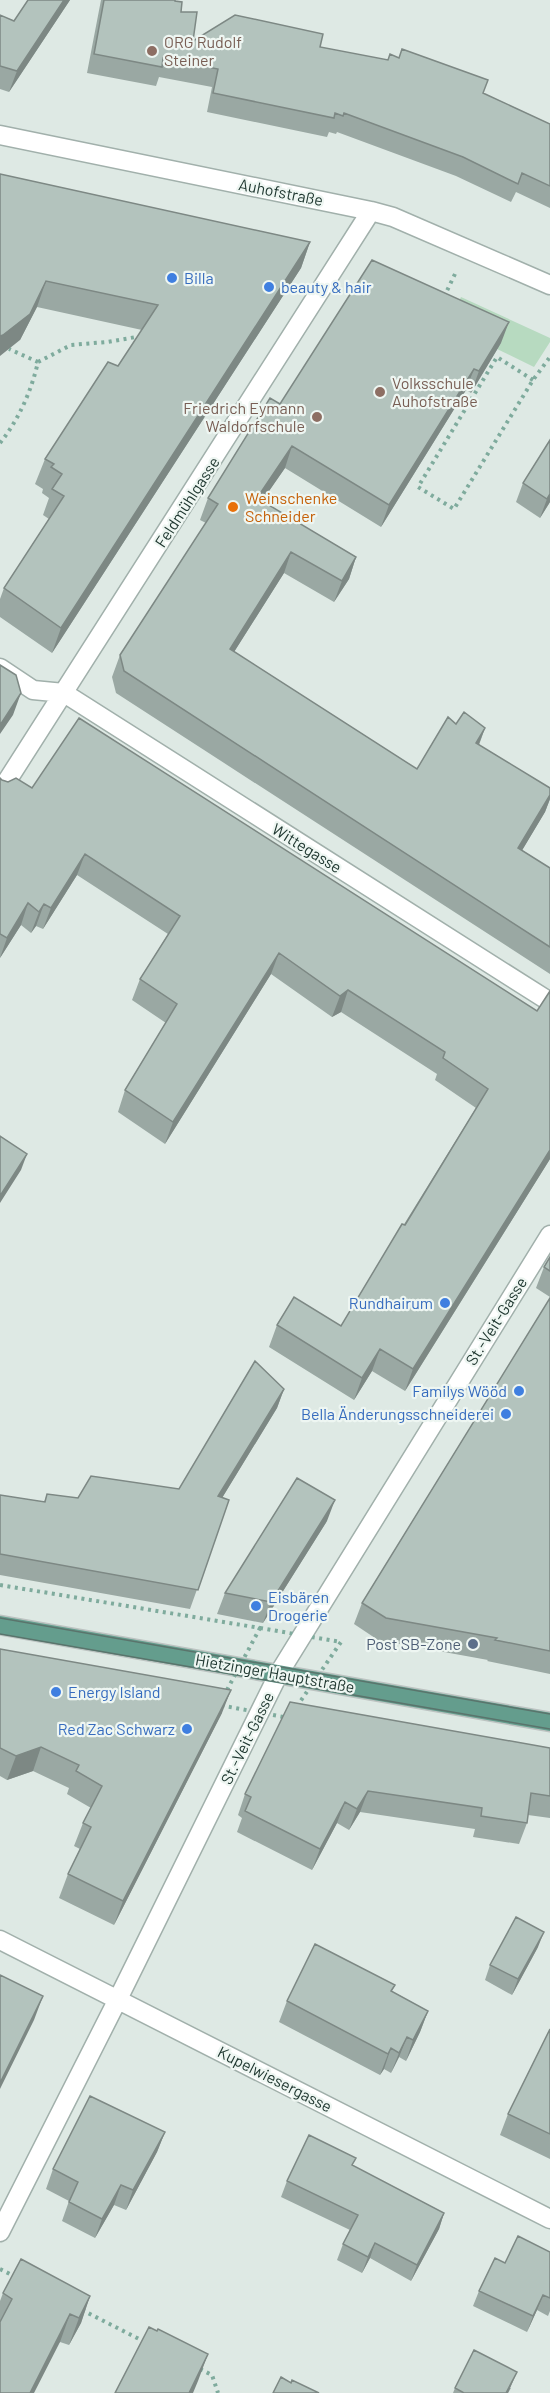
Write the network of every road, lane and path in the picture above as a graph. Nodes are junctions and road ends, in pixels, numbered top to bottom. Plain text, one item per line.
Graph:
1 (0, 135) edge
2 (371, 210) junction
3 (466, 249) junction
4 (550, 285) edge
5 (441, 303) edge
6 (146, 335) edge
7 (9, 350) edge
8 (550, 357) edge
9 (38, 362) junction
10 (533, 380) junction
11 (440, 432) edge
12 (448, 437) junction
13 (0, 443) edge
14 (0, 668) edge
15 (64, 693) junction
16 (0, 792) edge
17 (550, 1002) edge
18 (550, 1235) edge
19 (0, 1585) edge
20 (0, 1625) edge
21 (260, 1628) dead end
22 (279, 1673) junction
23 (208, 1703) edge
24 (219, 1705) edge
25 (550, 1722) edge
26 (0, 1940) edge
27 (118, 1999) junction
28 (550, 2219) edge
29 (0, 2232) edge
30 (0, 2269) edge
31 (21, 2280) edge
32 (74, 2307) edge
33 (148, 2344) edge
34 (190, 2365) edge
35 (218, 2393) edge

1 - 2 street, Auhofstraße
2 - 3 street, Auhofstraße
2 - 15 street, Feldmühlgasse
3 - 4 street, Auhofstraße
3 - 5 path
6 - 9 path
7 - 9 path
8 - 10 path
9 - 13 path
10 - 12 path
10 - 12 path
11 - 12 path
14 - 15 street
15 - 16 street, Feldmühlgasse
15 - 17 street, Wittegasse
18 - 22 street, St.-Veit-Gasse
19 - 21 path
20 - 22 main road, Hietzinger Hauptstraße
22 - 25 main road, Hietzinger Hauptstraße
22 - 27 street, St.-Veit-Gasse
23 - 24 path
26 - 27 street, Kupelwiesergasse
27 - 28 street, Kupelwiesergasse
27 - 29 street, St.-Veit-Gasse
30 - 31 path
32 - 33 path
34 - 35 path

